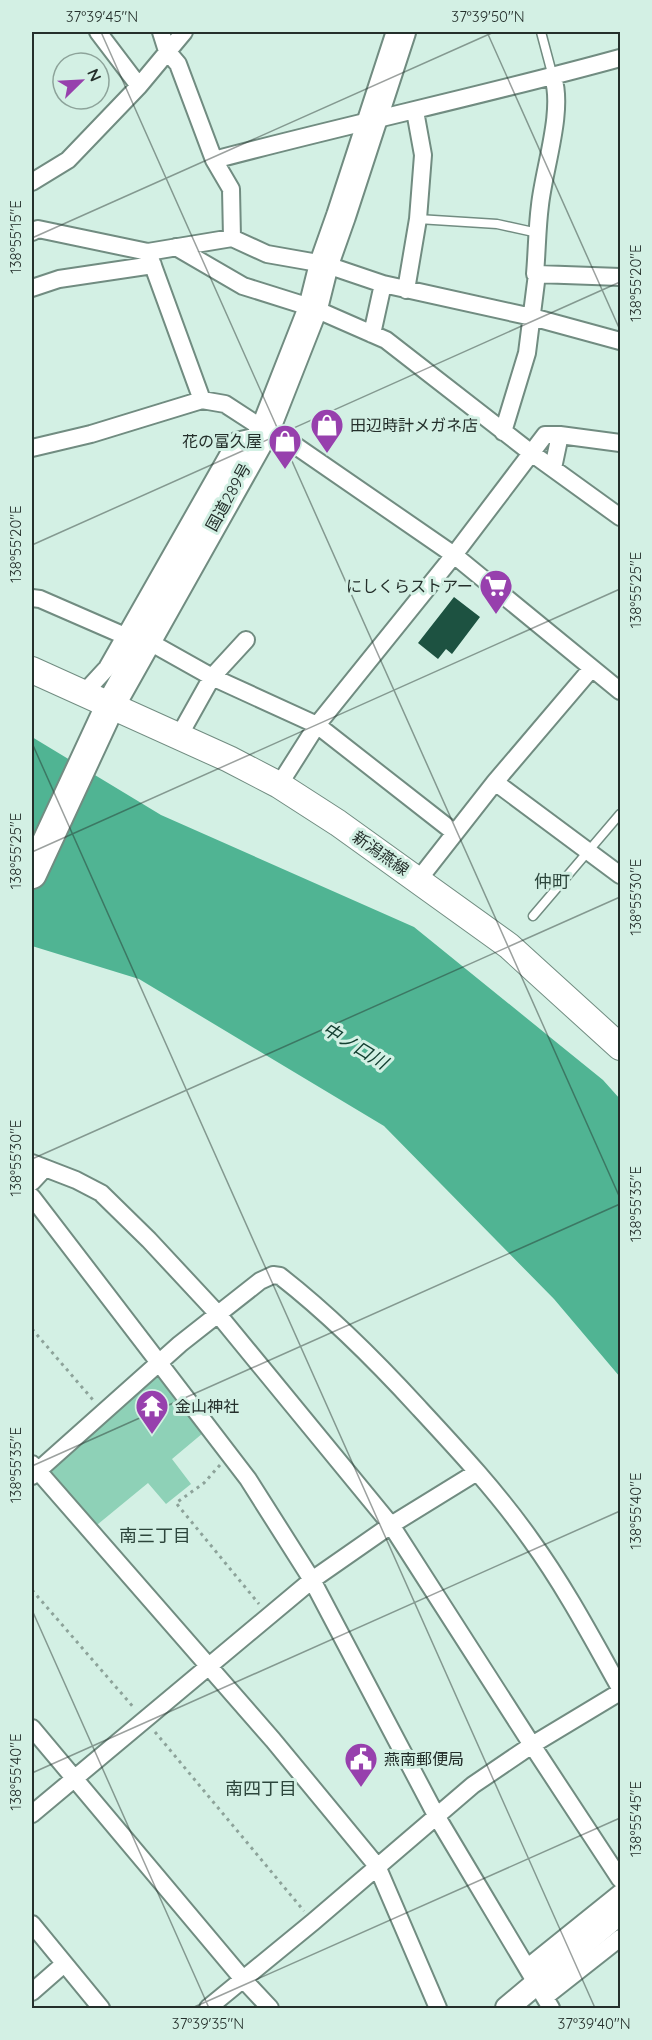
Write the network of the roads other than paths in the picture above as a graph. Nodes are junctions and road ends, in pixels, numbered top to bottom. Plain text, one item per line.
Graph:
1 (98, 32) edge
2 (161, 32) edge
3 (184, 32) edge
4 (401, 32) edge
5 (541, 32) edge
6 (167, 51) junction
7 (621, 58) edge
8 (553, 77) junction
9 (139, 86) junction
10 (415, 111) junction
11 (371, 122) junction
12 (214, 160) junction
13 (32, 182) edge
14 (418, 219) junction
15 (32, 232) edge
16 (538, 233) junction
17 (232, 238) junction
18 (176, 247) junction
19 (150, 258) junction
20 (324, 264) junction
21 (537, 274) junction
22 (621, 277) edge
23 (383, 285) junction
24 (32, 288) edge
25 (406, 290) junction
26 (313, 308) junction
27 (532, 317) junction
28 (372, 334) junction
29 (621, 341) edge
30 (202, 400) junction
31 (264, 432) junction
32 (503, 432) junction
33 (560, 435) junction
34 (621, 443) edge
35 (32, 448) edge
36 (530, 453) junction
37 (553, 468) junction
38 (621, 517) edge
39 (454, 555) junction
40 (32, 598) edge
41 (125, 636) junction
42 (246, 640) dead end
43 (155, 645) junction
44 (592, 668) junction
45 (32, 670) edge
46 (212, 677) junction
47 (621, 691) edge
48 (83, 694) junction
49 (114, 716) junction
50 (317, 725) junction
51 (179, 736) junction
52 (495, 782) junction
53 (279, 785) junction
54 (621, 814) edge
55 (455, 833) junction
56 (589, 850) junction
57 (32, 874) edge
58 (621, 875) edge
59 (419, 879) junction
60 (533, 916) dead end
61 (621, 1047) edge
62 (38, 1166) edge
63 (32, 1182) edge
64 (32, 1197) edge
65 (218, 1313) junction
66 (159, 1362) junction
67 (34, 1470) edge
68 (477, 1472) junction
69 (391, 1525) junction
70 (312, 1580) junction
71 (210, 1666) junction
72 (621, 1690) edge
73 (32, 1728) edge
74 (532, 1745) junction
75 (75, 1779) junction
76 (32, 1814) edge
77 (437, 1817) junction
78 (377, 1866) junction
79 (621, 1879) edge
80 (621, 1893) edge
81 (621, 1913) edge
82 (32, 1924) edge
83 (621, 1938) edge
84 (64, 1964) junction
85 (242, 1978) junction
86 (540, 1989) edge
87 (32, 1992) edge
88 (101, 2008) edge
89 (208, 2008) edge
90 (270, 2008) edge
91 (438, 2008) edge
92 (507, 2008) edge

1 - 9 street
2 - 6 street
3 - 6 street
4 - 11 highway, 国道289号
5 - 8 lane
6 - 9 street
6 - 12 street
7 - 8 street
8 - 10 street
8 - 16 street
9 - 13 street
10 - 11 street
10 - 14 street
11 - 12 street
11 - 20 highway, 国道289号
12 - 17 street
14 - 16 lane
14 - 25 street
15 - 19 street
16 - 21 street
17 - 18 street
17 - 20 street
18 - 19 street
18 - 26 street
19 - 24 street
19 - 30 street
20 - 23 street
20 - 26 highway, 国道289号
21 - 22 street
21 - 27 street
23 - 25 street
23 - 28 street
25 - 27 street
26 - 28 street
26 - 31 highway, 国道289号
27 - 29 street
27 - 32 street
28 - 32 street
30 - 31 street
30 - 35 street
31 - 39 street
31 - 41 street
31 - 43 street
31 - 49 highway, 国道289号
32 - 36 street
33 - 34 street
33 - 36 street
33 - 37 street
36 - 37 street
36 - 39 street
37 - 38 street
39 - 44 street
39 - 50 street
40 - 41 street
41 - 48 street
42 - 46 street
43 - 46 street
43 - 49 street
44 - 47 street
44 - 52 street
45 - 48 main road, 新潟燕線
46 - 50 street
46 - 51 street
48 - 49 main road, 新潟燕線
49 - 51 main road, 新潟燕線
49 - 57 highway, 国道289号
50 - 53 street
50 - 55 street
51 - 53 main road, 新潟燕線
52 - 55 street
52 - 56 street
53 - 59 main road, 新潟燕線
54 - 56 lane
55 - 59 street
56 - 58 street
56 - 60 lane
59 - 61 main road, 新潟燕線
62 - 63 street
62 - 65 street
64 - 66 street
65 - 66 street
65 - 68 street
65 - 69 street
66 - 67 street
66 - 70 street
67 - 71 street
68 - 69 street
68 - 72 street
69 - 70 street
69 - 74 street
70 - 71 street
70 - 77 street
71 - 75 street
71 - 78 street
72 - 74 street
73 - 75 street
74 - 77 street
74 - 79 street
75 - 76 street
75 - 85 street
77 - 78 street
77 - 86 street
78 - 85 street
78 - 91 street
80 - 86 street
81 - 86 street
82 - 84 street
83 - 86 street
84 - 87 street
84 - 88 street
85 - 89 street
85 - 90 street
86 - 92 street

